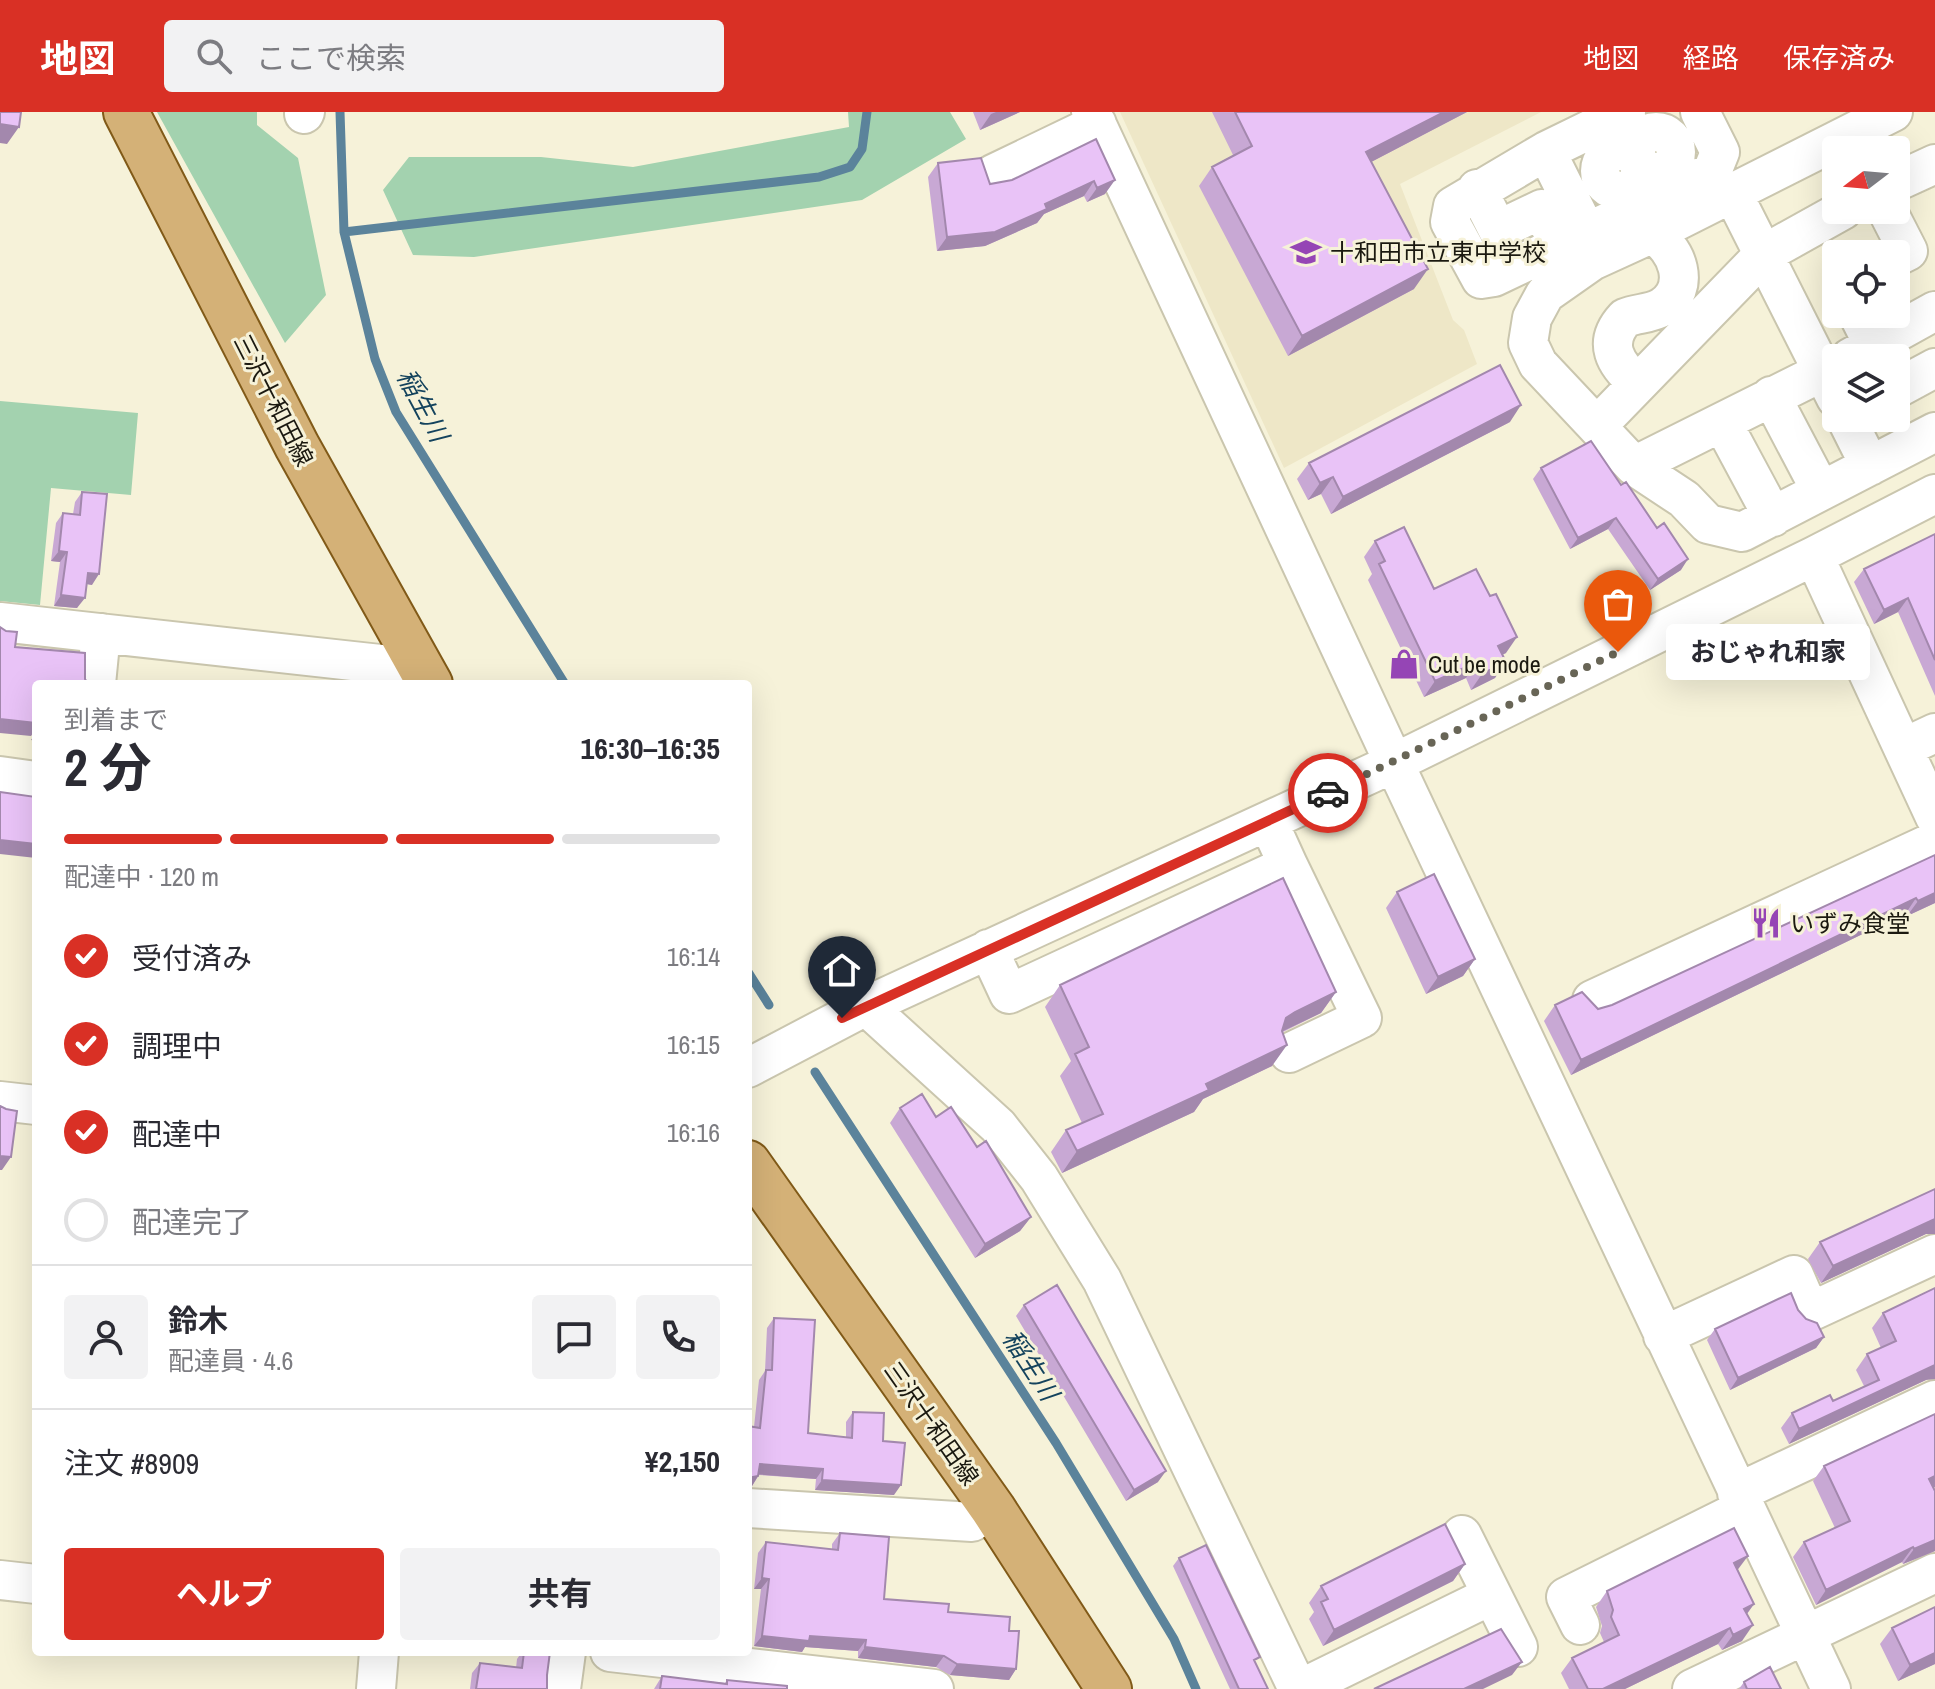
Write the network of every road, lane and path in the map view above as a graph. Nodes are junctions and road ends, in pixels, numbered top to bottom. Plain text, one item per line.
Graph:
1 (126, 112) edge
2 (1626, 112) edge
3 (1893, 112) edge
4 (1094, 118) edge
5 (1704, 118) edge
6 (1546, 151) junction
7 (1935, 164) edge
8 (993, 174) dead end
9 (1910, 176) edge
10 (1585, 188) junction
11 (1477, 189) junction
12 (1733, 194) junction
13 (1822, 222) edge
14 (1651, 234) junction
15 (1573, 239) junction
16 (1764, 254) junction
17 (1935, 282) edge
18 (1924, 317) edge
19 (1839, 344) edge
20 (1877, 344) edge
21 (1935, 368) edge
22 (1822, 372) edge
23 (1910, 381) edge
24 (1637, 383) junction
25 (1771, 396) junction
26 (1722, 422) junction
27 (1597, 426) junction
28 (1853, 432) edge
29 (1935, 432) edge
30 (1634, 466) junction
31 (1870, 466) junction
32 (1821, 491) junction
33 (1935, 494) edge
34 (1773, 517) junction
35 (1814, 556) junction
36 (0, 622) edge
37 (101, 633) junction
38 (423, 674) edge
39 (96, 680) edge
40 (1919, 740) edge
41 (1394, 763) junction
42 (0, 776) edge
43 (32, 780) edge
44 (1935, 817) edge
45 (1268, 821) junction
46 (1935, 841) edge
47 (1288, 865) junction
48 (988, 949) junction
49 (1592, 1000) edge
50 (866, 1006) junction
51 (1289, 1053) edge
52 (752, 1066) edge
53 (0, 1101) edge
54 (32, 1105) edge
55 (752, 1170) edge
56 (1935, 1254) edge
57 (1663, 1336) junction
58 (1935, 1400) edge
59 (1741, 1501) junction
60 (752, 1508) edge
61 (993, 1509) junction
62 (1462, 1535) dead end
63 (1935, 1573) edge
64 (0, 1580) edge
65 (32, 1584) edge
66 (1492, 1595) junction
67 (1580, 1625) dead end
68 (1805, 1634) junction
69 (1518, 1647) dead end
70 (379, 1656) edge
71 (565, 1656) edge
72 (636, 1656) edge
73 (795, 1681) edge
74 (376, 1689) edge
75 (561, 1689) edge
76 (934, 1689) edge
77 (1109, 1689) edge
78 (1299, 1689) edge
79 (1692, 1689) edge
80 (1831, 1689) edge

1 - 38 main road, 三沢十和田線
2 - 6 street
3 - 12 street
4 - 8 street
4 - 41 street
5 - 10 street
5 - 15 street
6 - 10 street
6 - 11 street
7 - 9 street
10 - 15 street
11 - 15 street
11 - 15 street
12 - 14 street
12 - 16 street
13 - 16 street
14 - 24 street
14 - 27 street
16 - 19 street
16 - 24 street
17 - 18 street
18 - 20 street
21 - 23 street
22 - 25 street
24 - 27 street
25 - 26 street
25 - 32 street
26 - 30 street
26 - 34 street
27 - 30 street
28 - 31 street
29 - 31 street
30 - 34 street
31 - 32 street
32 - 34 street
33 - 35 street
35 - 40 street
35 - 41 street
36 - 37 street
37 - 38 street
37 - 39 street
40 - 44 street
41 - 45 street
41 - 57 street
42 - 43 street
45 - 47 street
45 - 48 street
46 - 49 street
47 - 48 street
47 - 51 street
48 - 50 street
50 - 52 street
50 - 78 street
53 - 54 street
55 - 61 main road, 三沢十和田線
56 - 57 street
57 - 59 street
58 - 59 street
59 - 67 street
59 - 68 street
60 - 61 street
61 - 77 main road, 三沢十和田線
62 - 66 street
63 - 68 street
64 - 65 street
66 - 69 street
66 - 78 street
68 - 79 street
68 - 80 street
70 - 74 street
71 - 75 street
72 - 73 street
73 - 76 street

